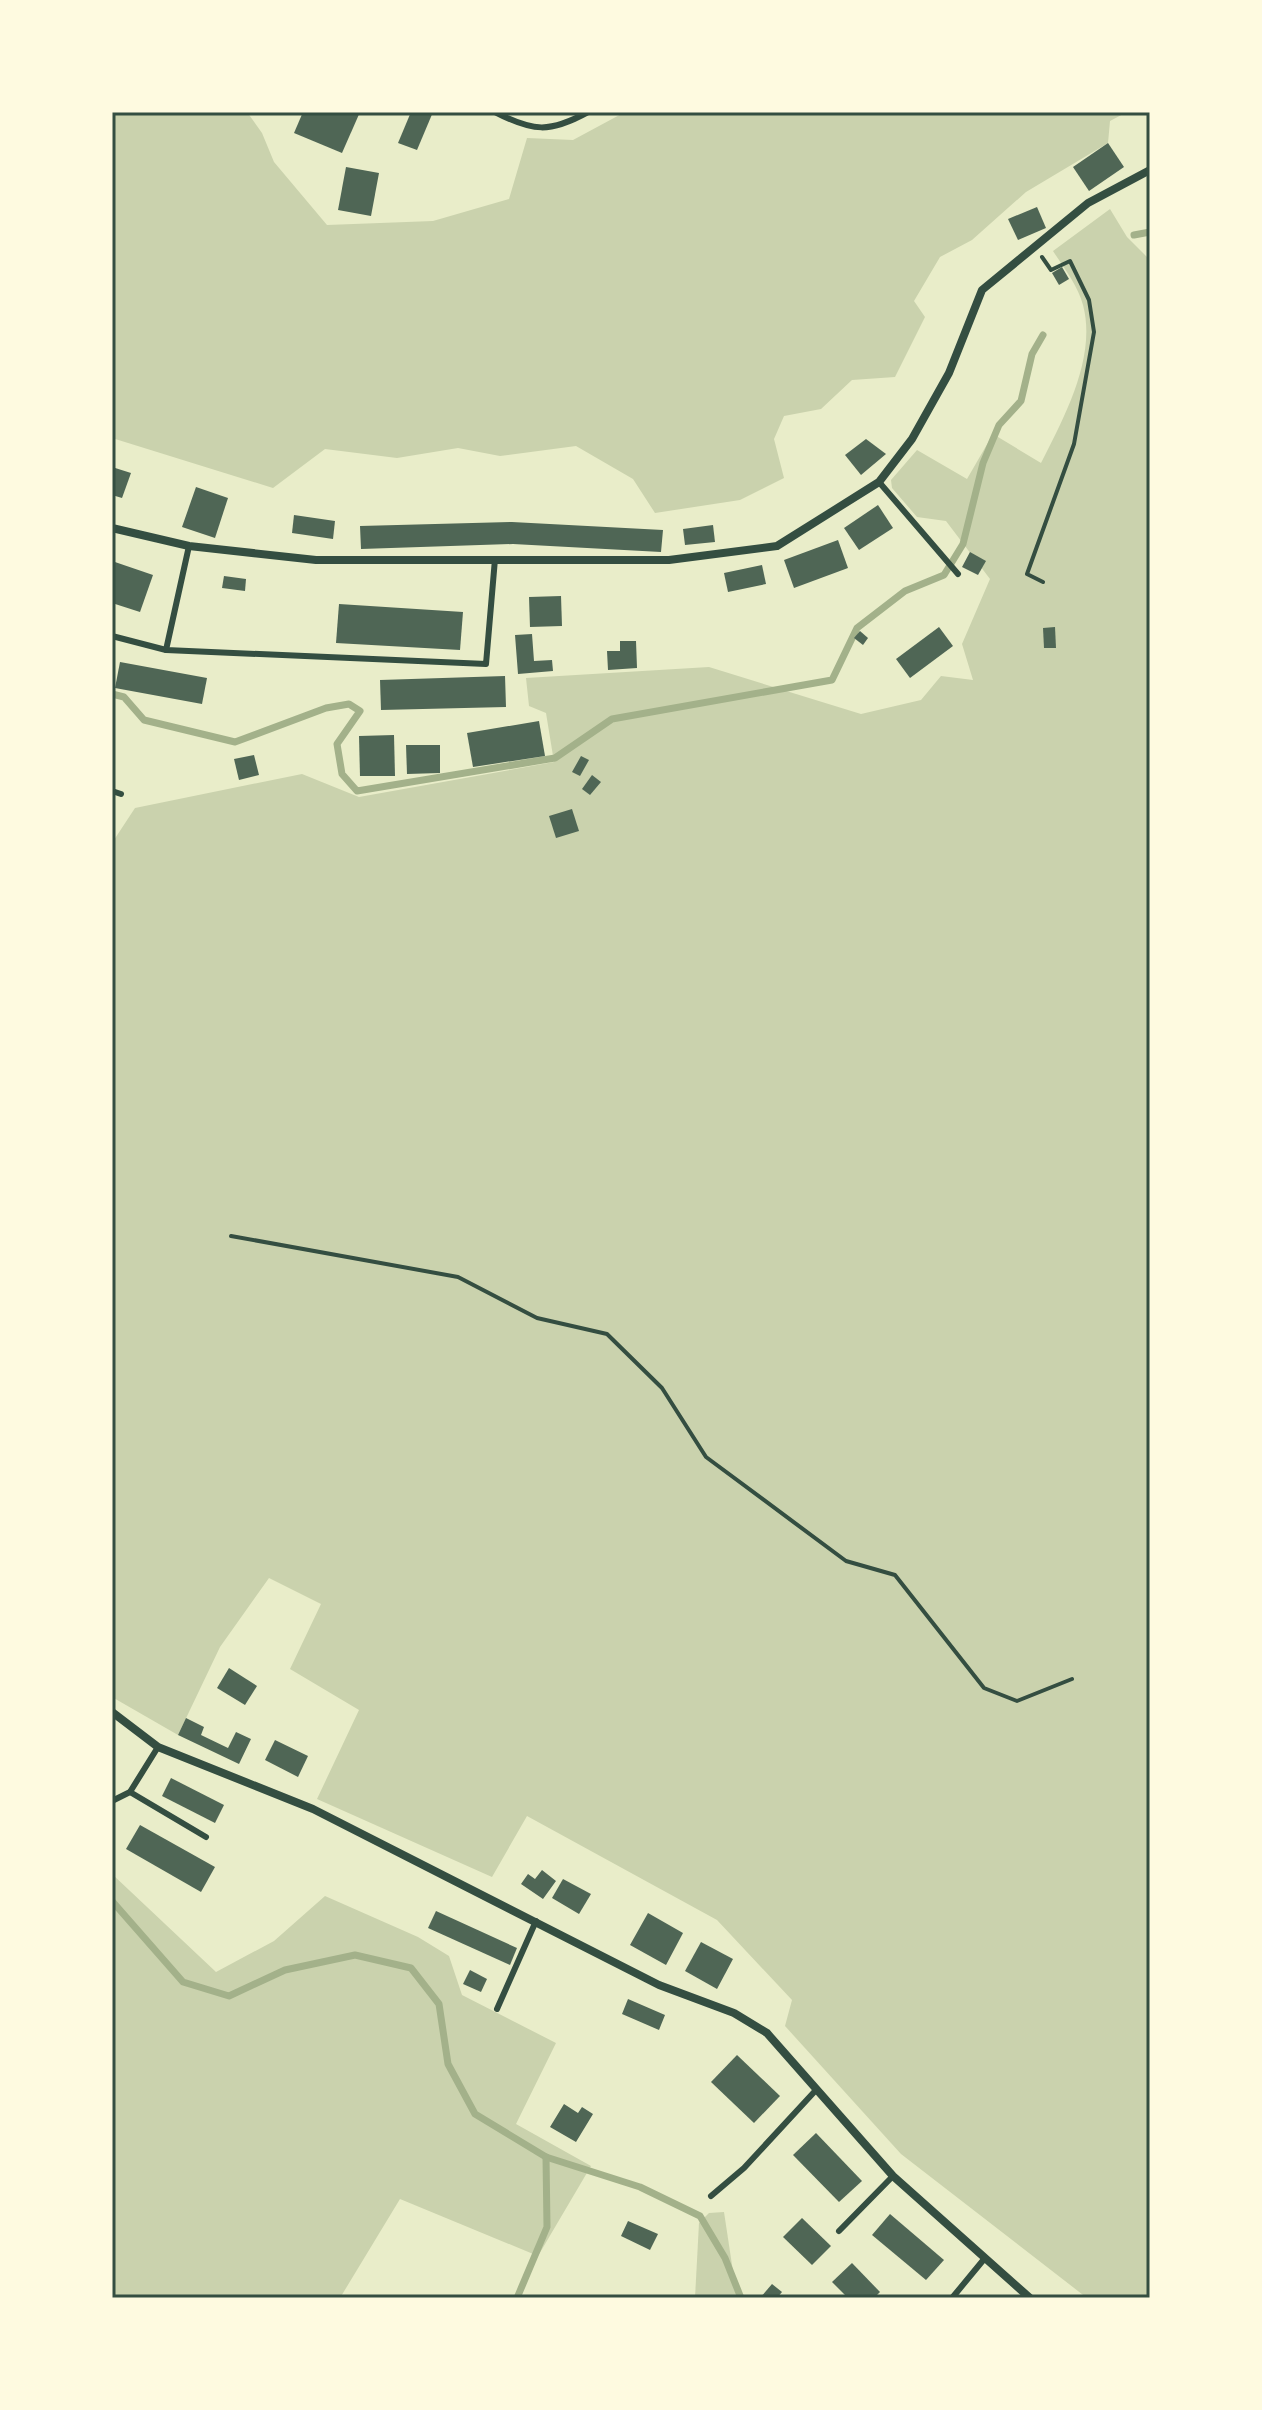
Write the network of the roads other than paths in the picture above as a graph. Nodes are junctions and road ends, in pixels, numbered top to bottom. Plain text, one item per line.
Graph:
1 (495, 112) edge
2 (588, 112) edge
3 (1150, 170) edge
4 (879, 482) junction
5 (112, 528) edge
6 (189, 546) junction
7 (495, 559) junction
8 (958, 574) dead end
9 (112, 636) edge
10 (166, 650) junction
11 (112, 791) edge
12 (121, 794) dead end
13 (112, 1712) edge
14 (158, 1747) junction
15 (130, 1792) junction
16 (112, 1801) edge
17 (206, 1837) dead end
18 (536, 1921) junction
19 (497, 2009) dead end
20 (816, 2090) junction
21 (893, 2176) junction
22 (711, 2196) dead end
23 (839, 2231) dead end
24 (985, 2258) junction
25 (952, 2298) edge
26 (1030, 2298) edge

1 - 2 lane
3 - 4 street
4 - 7 street
4 - 8 lane
5 - 6 street
6 - 7 street
6 - 10 lane
7 - 10 lane
9 - 10 lane
11 - 12 lane
13 - 14 street
14 - 15 lane
14 - 18 street
15 - 16 lane
15 - 17 lane
18 - 19 lane
18 - 20 street
20 - 21 street
20 - 22 lane
21 - 23 lane
21 - 24 street
24 - 25 lane
24 - 26 street

